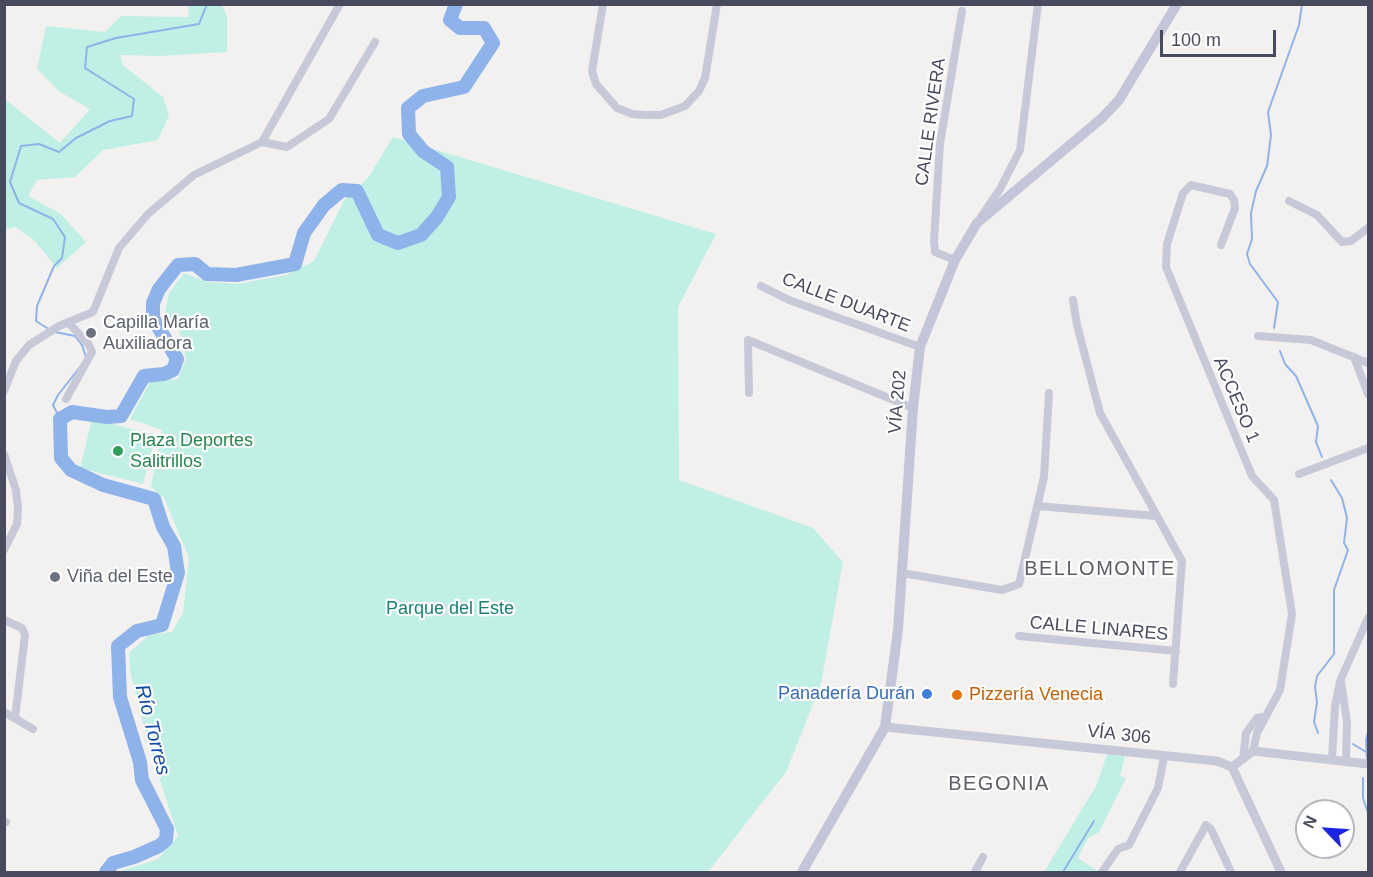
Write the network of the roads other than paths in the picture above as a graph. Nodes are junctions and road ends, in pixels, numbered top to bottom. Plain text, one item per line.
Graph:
1 (340, 4) edge
2 (603, 4) edge
3 (717, 4) edge
4 (1038, 4) edge
5 (1177, 4) edge
6 (962, 11) dead end
7 (375, 42) dead end
8 (262, 142) junction
9 (1289, 201) dead end
10 (977, 223) junction
11 (1368, 228) edge
12 (1221, 245) dead end
13 (955, 260) junction
14 (761, 286) dead end
15 (1073, 300) dead end
16 (68, 322) junction
17 (1258, 336) dead end
18 (920, 347) junction
19 (1354, 357) junction
20 (1368, 363) edge
21 (4, 391) edge
22 (749, 393) dead end
23 (1049, 393) dead end
24 (1368, 394) edge
25 (66, 399) dead end
26 (913, 408) junction
27 (1368, 448) edge
28 (4, 454) edge
29 (1299, 474) dead end
30 (1037, 506) junction
31 (1156, 516) junction
32 (4, 550) edge
33 (902, 573) junction
34 (1368, 618) edge
35 (4, 620) edge
36 (1019, 636) dead end
37 (1176, 651) junction
38 (1340, 681) junction
39 (1173, 684) dead end
40 (4, 712) edge
41 (1264, 717) junction
42 (15, 718) junction
43 (885, 727) junction
44 (33, 729) dead end
45 (1253, 751) junction
46 (1164, 757) junction
47 (1243, 759) junction
48 (1332, 759) junction
49 (1346, 761) junction
50 (1368, 764) edge
51 (1232, 767) junction
52 (983, 857) dead end
53 (802, 873) edge
54 (975, 873) edge
55 (1102, 873) edge
56 (1180, 873) edge
57 (1231, 873) edge
58 (1281, 873) edge

1 - 8 street
2 - 3 street
4 - 10 street
5 - 10 main road, VÍA 202
6 - 13 street, CALLE RIVERA
7 - 8 street
8 - 16 street
9 - 11 street
10 - 13 main road, VÍA 202
12 - 41 street, ACCESO 1
13 - 18 main road, VÍA 202
14 - 18 street, CALLE DUARTE
15 - 31 street
16 - 21 street
16 - 25 street
17 - 19 street
18 - 26 main road, VÍA 202
19 - 20 street
19 - 24 street
22 - 26 street
23 - 30 street
26 - 33 main road, VÍA 202
27 - 29 street
28 - 32 street
30 - 31 street
30 - 33 street
31 - 37 street
33 - 43 main road, VÍA 202
34 - 38 street
35 - 42 street
36 - 37 street, CALLE LINARES
37 - 39 street
38 - 48 street
38 - 49 street
40 - 42 street
41 - 45 street, ACCESO 1
41 - 47 street, ACCESO 1
42 - 44 street
43 - 46 street, VÍA 306
43 - 53 main road, VÍA 202
45 - 47 street
45 - 48 street
46 - 51 street, VÍA 306
46 - 55 street
47 - 51 street
48 - 49 street
49 - 50 street
51 - 58 street
52 - 54 street
56 - 57 street

